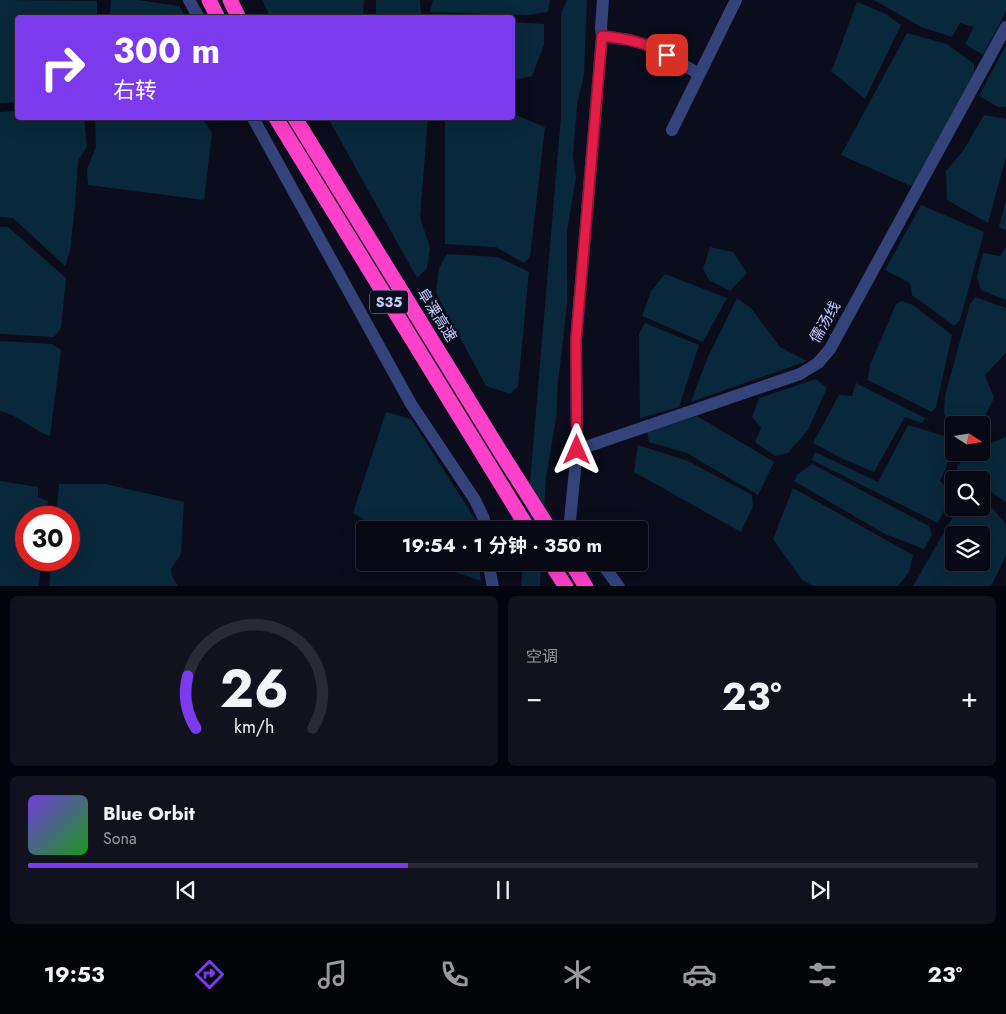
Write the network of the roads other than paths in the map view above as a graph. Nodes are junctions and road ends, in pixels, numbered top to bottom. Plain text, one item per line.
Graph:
1 (189, 0) edge
2 (208, 0) edge
3 (230, 0) edge
4 (603, 0) edge
5 (736, 0) edge
6 (196, 15) edge
7 (216, 15) edge
8 (238, 15) edge
9 (1006, 26) edge
10 (602, 36) junction
11 (698, 74) junction
12 (254, 120) edge
13 (277, 120) edge
14 (295, 120) edge
15 (672, 130) dead end
16 (577, 450) junction
17 (484, 521) edge
18 (523, 521) edge
19 (544, 521) edge
20 (570, 521) edge
21 (490, 571) edge
22 (556, 571) edge
23 (566, 571) edge
24 (577, 571) edge
25 (608, 571) edge
26 (493, 586) edge
27 (565, 586) edge
28 (586, 586) edge
29 (619, 586) edge

1 - 6 street
2 - 7 highway
3 - 8 highway
4 - 10 street
5 - 11 street
9 - 16 street, 儒汤线
10 - 11 street
10 - 16 street
11 - 15 street
12 - 17 street
13 - 18 highway, S35
14 - 19 highway, 阜溧高速 / S35
16 - 20 street
21 - 26 street
22 - 27 highway, bridge
23 - 27 street
24 - 28 highway
25 - 29 street

